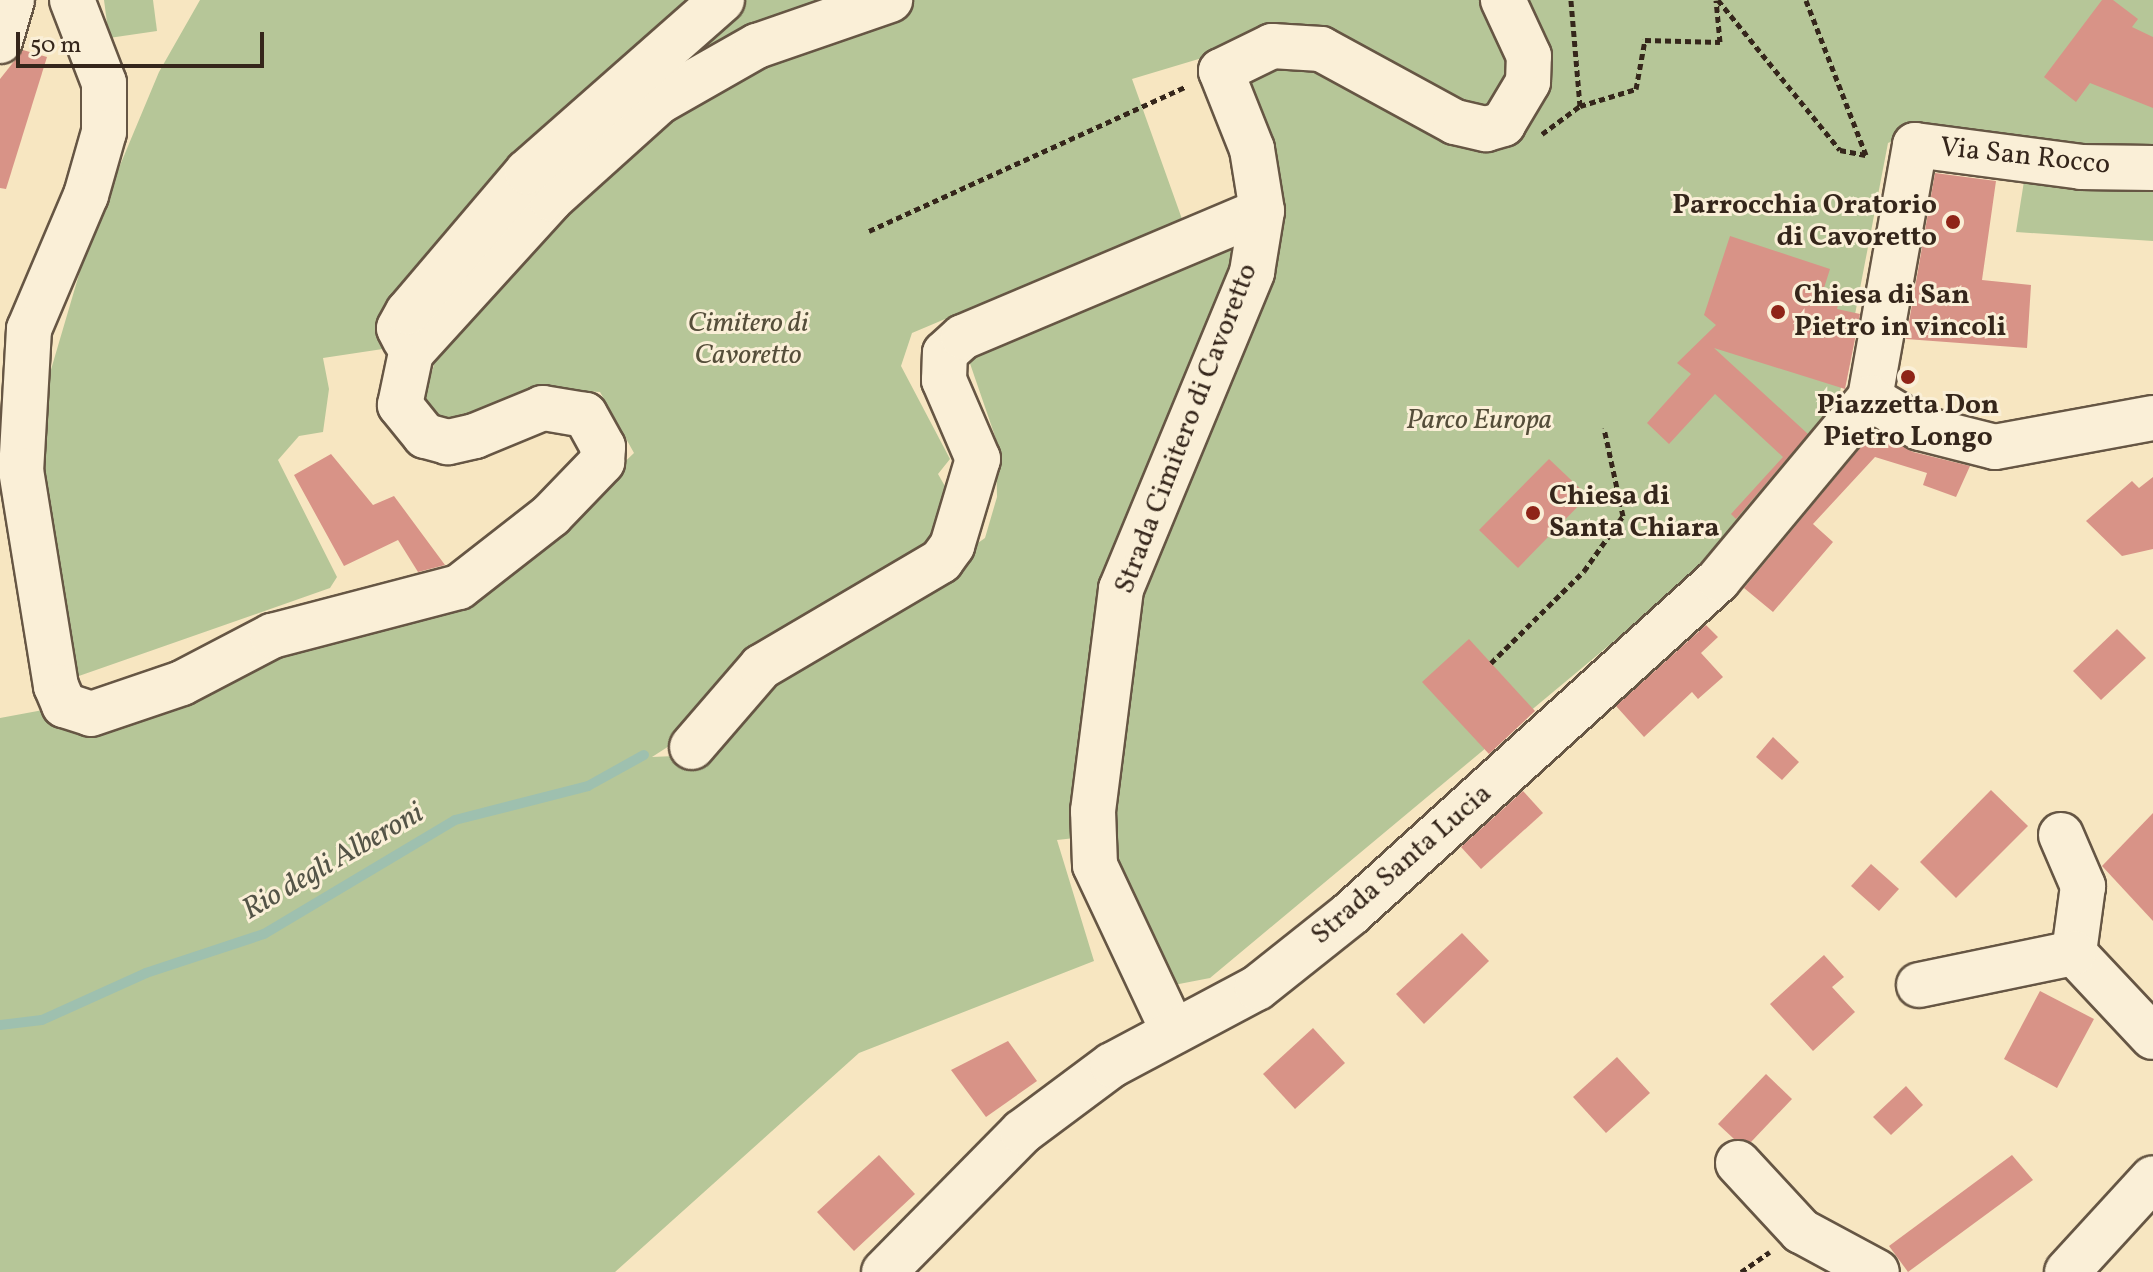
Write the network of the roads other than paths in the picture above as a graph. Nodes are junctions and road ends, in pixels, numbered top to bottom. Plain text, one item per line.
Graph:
1 (12, 0) edge
2 (72, 0) edge
3 (722, 0) edge
4 (890, 0) edge
5 (1503, 0) edge
6 (0, 41) edge
7 (2153, 168) edge
8 (1262, 211) junction
9 (411, 353) junction
10 (1870, 398) junction
11 (2153, 418) edge
12 (510, 544) junction
13 (66, 698) junction
14 (692, 747) dead end
15 (2061, 835) dead end
16 (2074, 953) junction
17 (1919, 985) dead end
18 (1172, 1029) junction
19 (2153, 1037) edge
20 (1738, 1163) dead end
21 (2153, 1178) edge
22 (972, 1181) junction
23 (2069, 1271) edge
24 (884, 1272) edge
25 (913, 1272) edge
26 (1877, 1272) edge

1 - 6 street
2 - 13 street
3 - 9 street
4 - 9 street
5 - 8 street, Strada Cimitero di Cavoretto
7 - 10 street, Via San Rocco
8 - 14 street
8 - 18 street, Strada Cimitero di Cavoretto
9 - 12 street
10 - 11 street
10 - 18 street, Strada Santa Lucia
12 - 13 street
12 - 13 street
15 - 16 street
16 - 17 street
16 - 19 street
18 - 22 street, Strada Santa Lucia
20 - 26 street
21 - 23 street
22 - 24 street, Strada Santa Lucia
22 - 25 street

